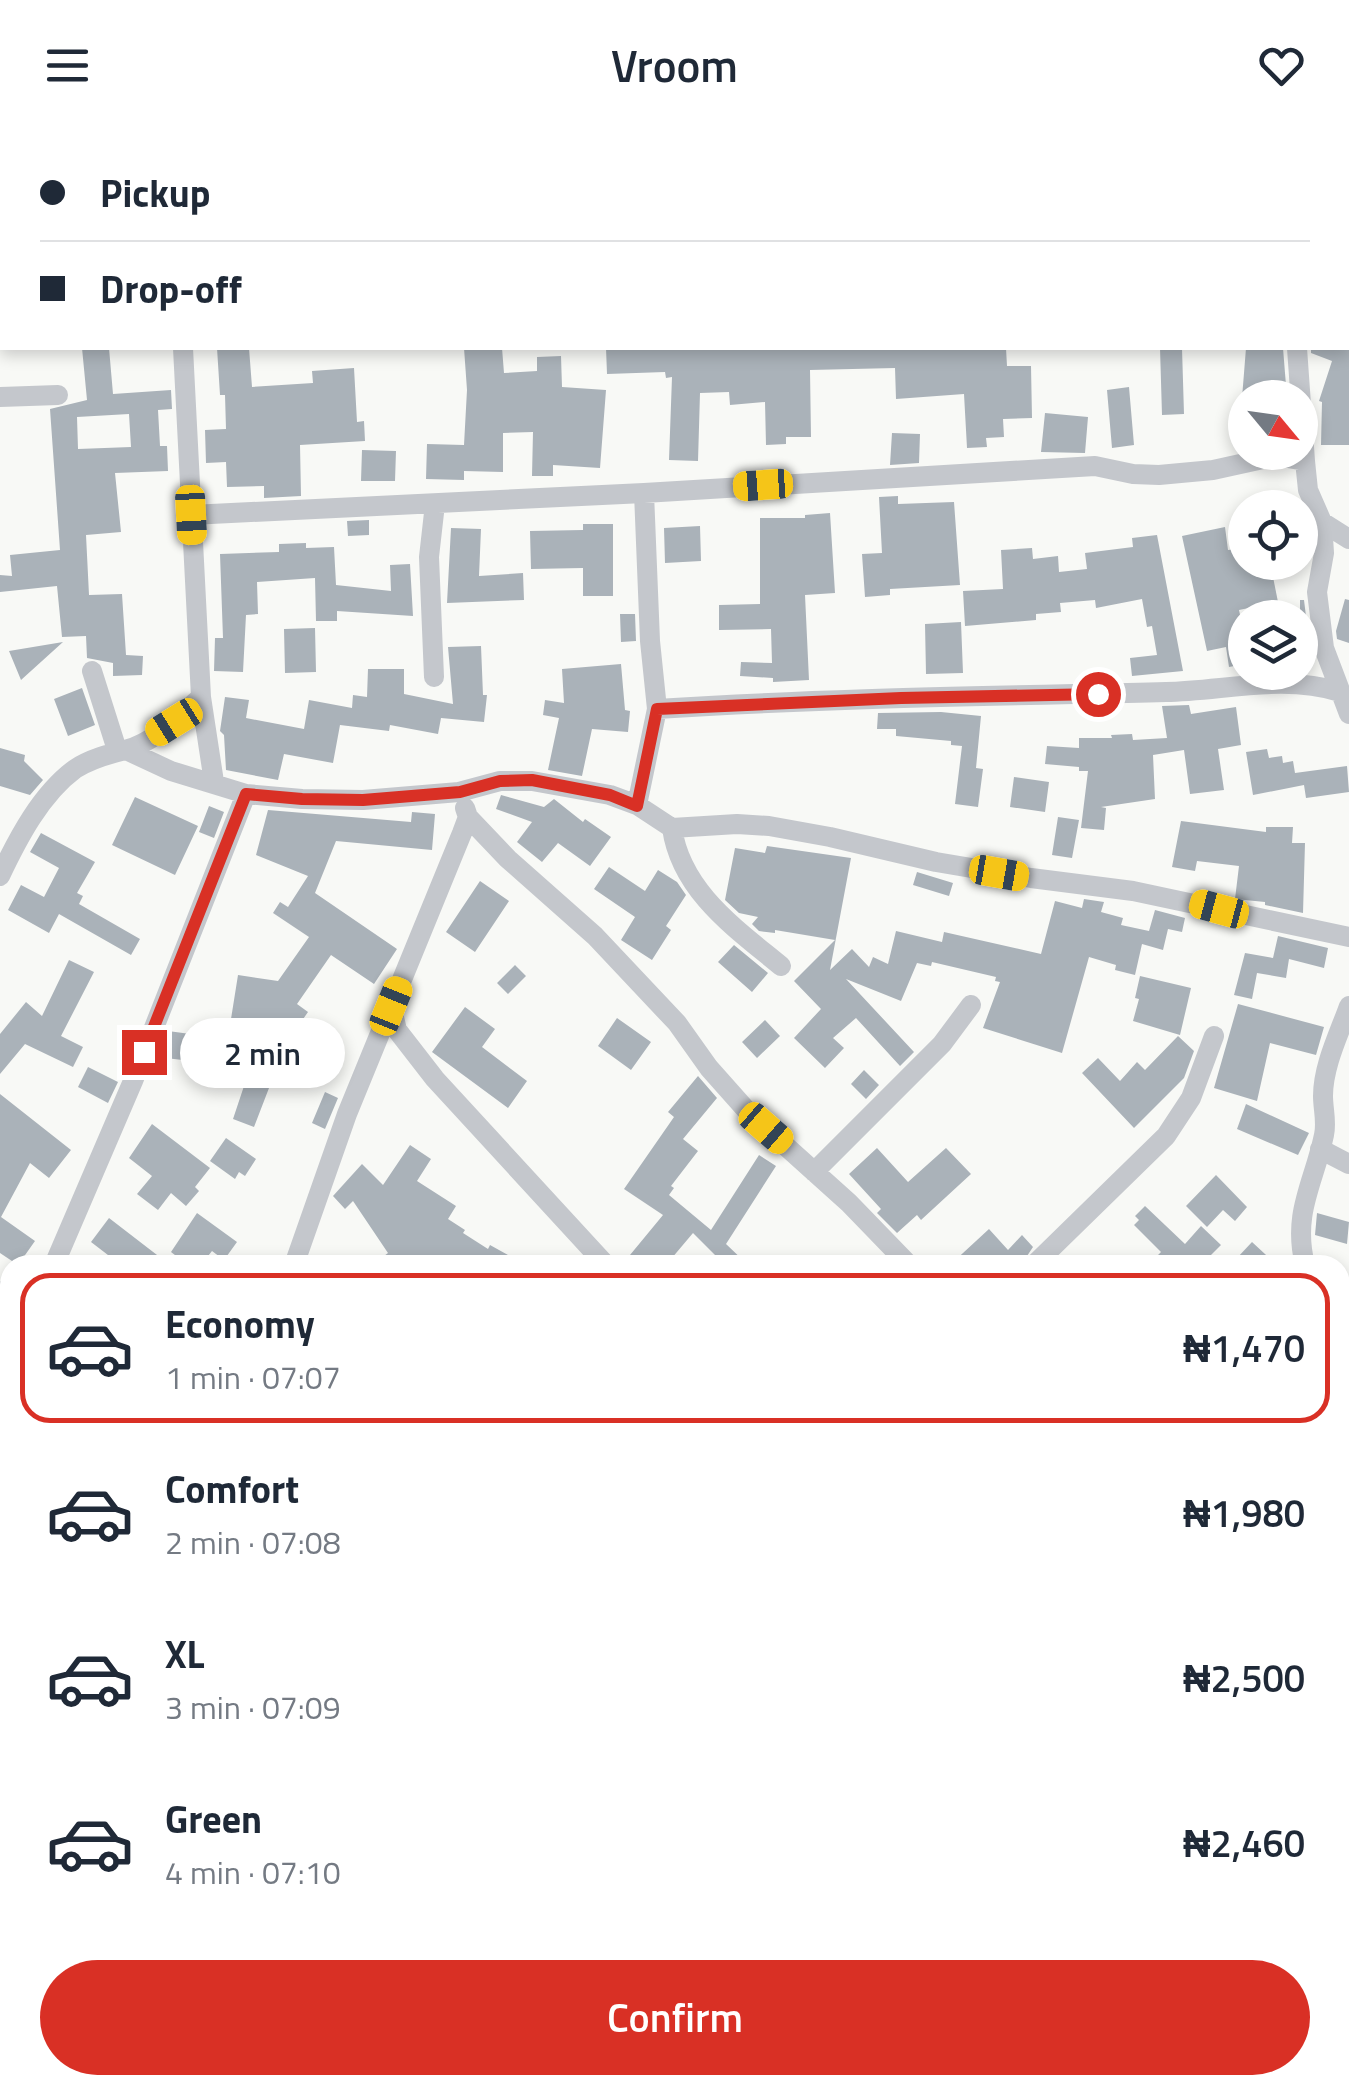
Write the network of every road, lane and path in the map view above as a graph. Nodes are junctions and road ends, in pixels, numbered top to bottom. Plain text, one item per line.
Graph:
1 (183, 350) edge
2 (1297, 350) edge
3 (1299, 380) edge
4 (58, 394) dead end
5 (0, 397) edge
6 (1228, 467) edge
7 (1306, 470) edge
8 (644, 493) junction
9 (436, 504) junction
10 (191, 515) junction
11 (1322, 522) junction
12 (1349, 539) edge
13 (92, 671) dead end
14 (434, 677) dead end
15 (1340, 692) junction
16 (201, 697) junction
17 (657, 709) junction
18 (1349, 714) edge
19 (121, 750) junction
20 (214, 782) junction
21 (460, 792) junction
22 (246, 794) junction
23 (637, 806) junction
24 (468, 817) junction
25 (672, 828) junction
26 (0, 876) edge
27 (1349, 936) edge
28 (782, 966) dead end
29 (971, 1005) dead end
30 (391, 1006) junction
31 (1349, 1006) edge
32 (1214, 1036) dead end
33 (1320, 1148) junction
34 (1349, 1164) edge
35 (814, 1172) junction
36 (302, 1242) junction
37 (58, 1255) edge
38 (297, 1255) edge
39 (308, 1255) edge
40 (597, 1255) edge
41 (899, 1255) edge
42 (1044, 1255) edge
43 (1302, 1255) edge

1 - 10 street
2 - 3 street
4 - 5 street
6 - 8 street
7 - 11 street
8 - 9 street
8 - 17 street
9 - 10 street
9 - 14 street
10 - 16 street
11 - 12 street
11 - 15 street
13 - 19 street
15 - 17 street
15 - 18 street
16 - 19 street
16 - 20 street
17 - 23 street
19 - 20 street
19 - 26 street
20 - 22 street
21 - 22 street
21 - 23 street
21 - 24 street
22 - 37 street
23 - 25 street
24 - 30 street
24 - 35 street
25 - 27 street
25 - 28 street
29 - 35 street
30 - 36 street
30 - 40 street
31 - 33 street
32 - 42 street
33 - 34 street
33 - 43 street
35 - 41 street
36 - 38 street
36 - 39 street

